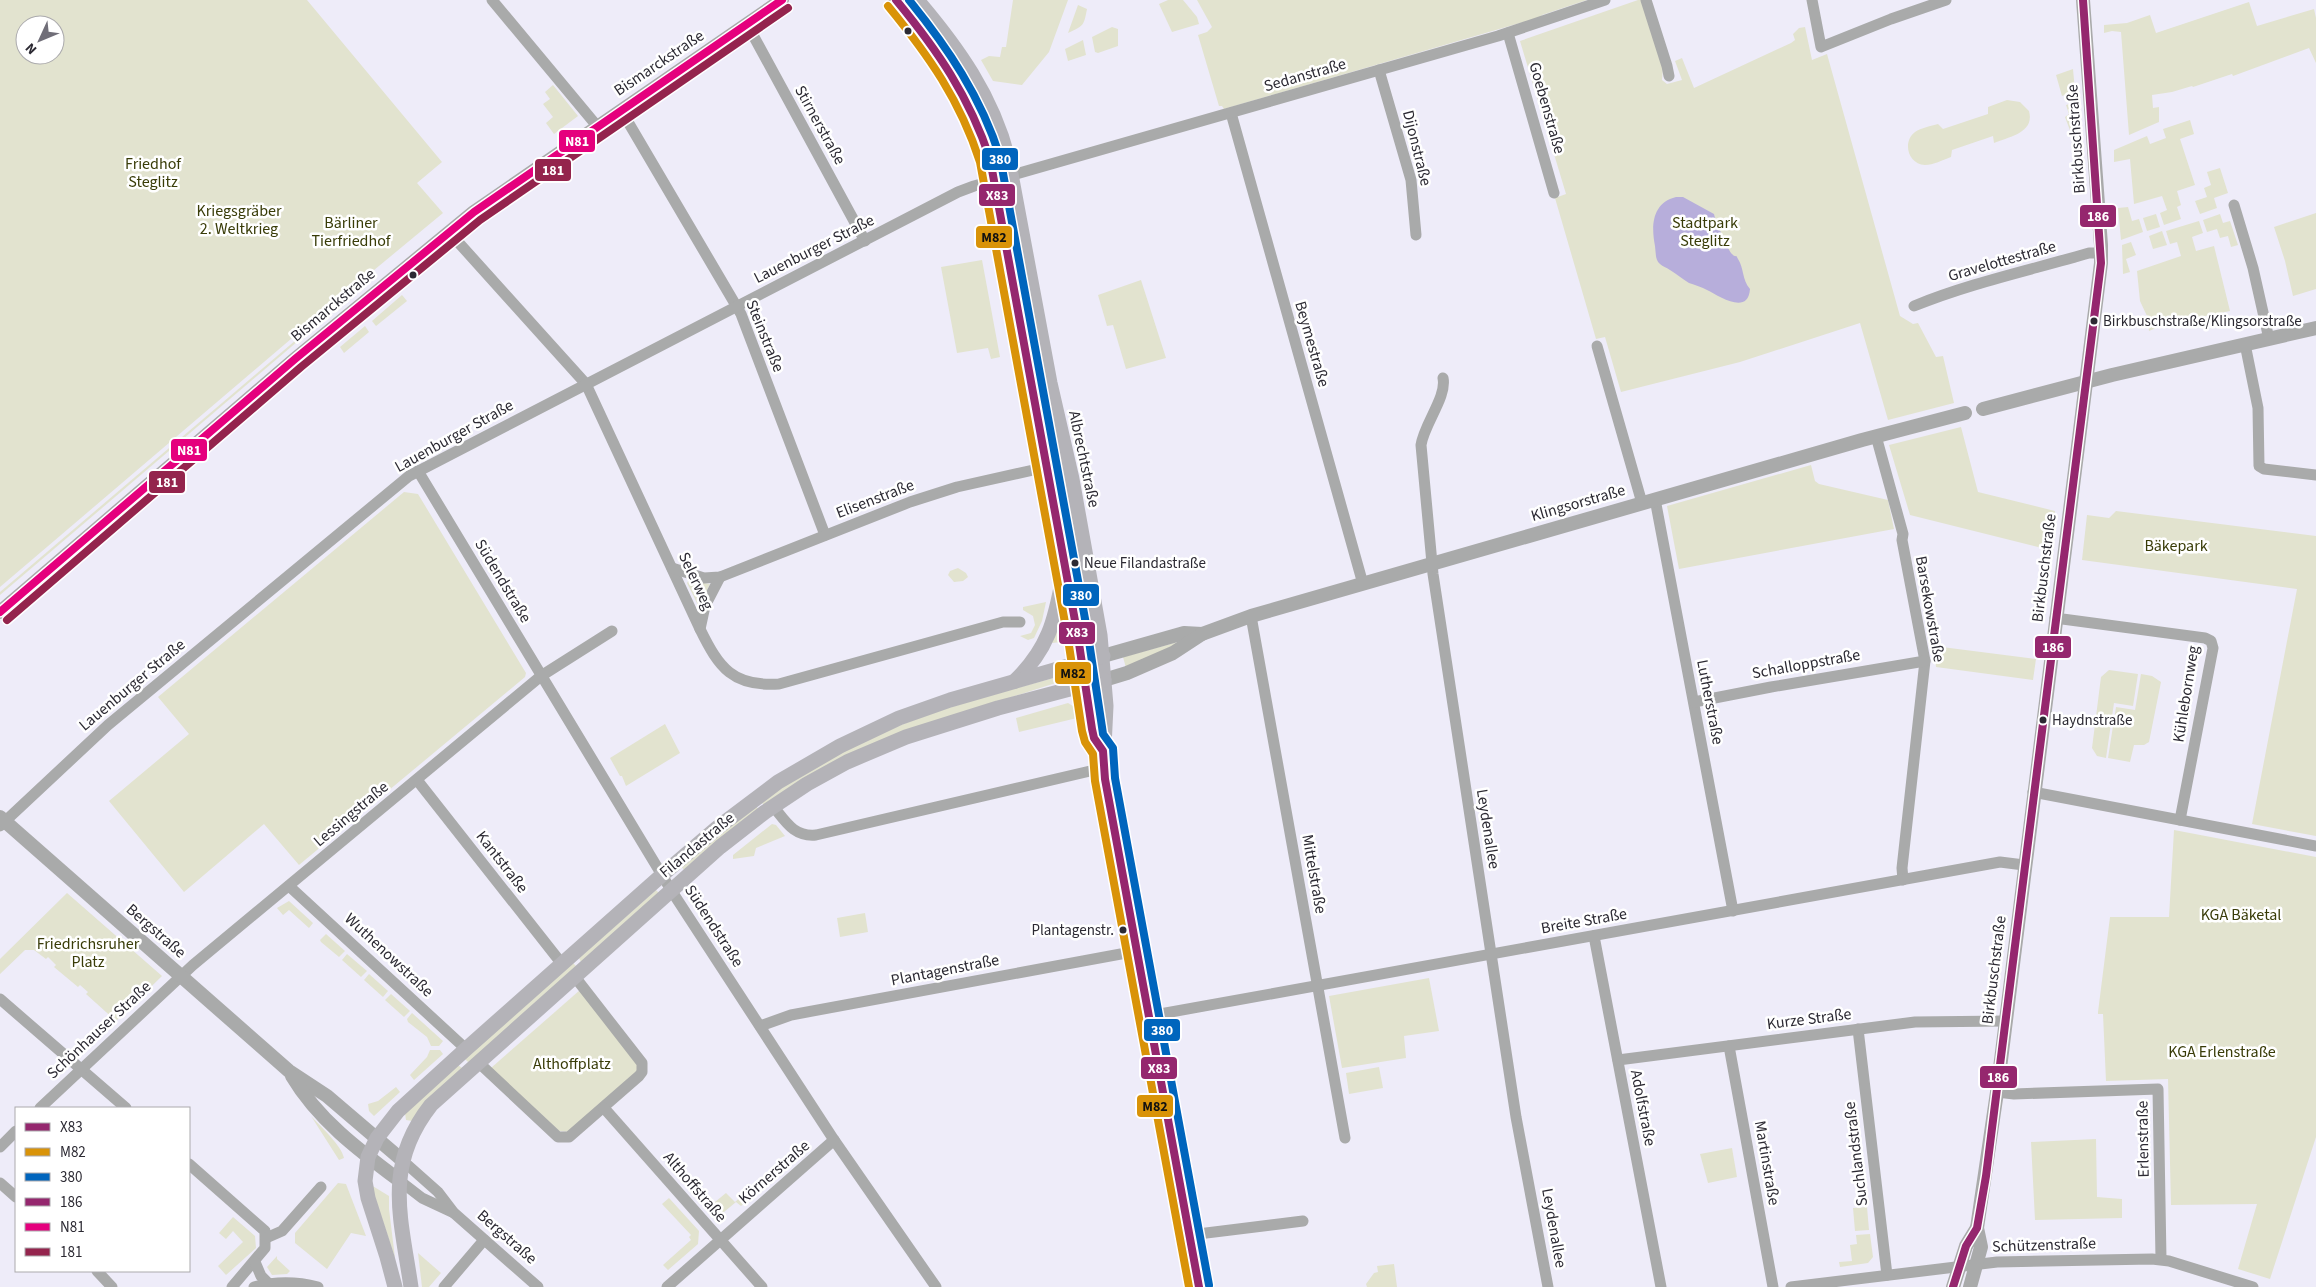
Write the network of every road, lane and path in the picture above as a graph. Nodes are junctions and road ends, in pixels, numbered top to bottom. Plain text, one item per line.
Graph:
1 (492, 0) edge
2 (782, 0) edge
3 (896, 0) edge
4 (917, 0) edge
5 (1605, 0) edge
6 (1646, 0) edge
7 (1812, 0) edge
8 (1946, 0) edge
9 (2082, 0) edge
10 (747, 24) junction
11 (1508, 33) junction
12 (1379, 70) junction
13 (1669, 76) dead end
14 (621, 110) junction
15 (1231, 113) junction
16 (597, 126) junction
17 (1011, 176) junction
18 (994, 180) junction
19 (1554, 193) dead end
20 (2234, 205) dead end
21 (449, 232) junction
22 (1416, 235) dead end
23 (865, 241) junction
24 (2101, 253) junction
25 (1914, 306) dead end
26 (737, 307) junction
27 (2316, 328) edge
28 (2269, 339) junction
29 (2245, 344) junction
30 (1597, 346) dead end
31 (1442, 378) dead end
32 (2085, 383) junction
33 (586, 384) junction
34 (1983, 409) dead end
35 (1965, 413) dead end
36 (1876, 436) junction
37 (1066, 453) junction
38 (1046, 462) junction
39 (418, 471) junction
40 (2316, 475) edge
41 (1649, 501) junction
42 (825, 535) junction
43 (1432, 564) junction
44 (1065, 566) junction
45 (672, 568) junction
46 (720, 577) junction
47 (1363, 584) junction
48 (0, 612) edge
49 (1251, 616) junction
50 (2055, 618) junction
51 (1020, 622) dead end
52 (700, 630) junction
53 (612, 631) dead end
54 (1202, 634) junction
55 (1103, 656) junction
56 (1925, 661) junction
57 (1082, 662) junction
58 (541, 676) junction
59 (1104, 680) junction
60 (1013, 683) junction
61 (1085, 684) junction
62 (1694, 702) junction
63 (1103, 751) junction
64 (1103, 768) junction
65 (417, 780) junction
66 (2033, 792) junction
67 (774, 806) junction
68 (2180, 820) junction
69 (2, 821) edge
70 (2316, 846) edge
71 (2024, 865) junction
72 (662, 875) junction
73 (1903, 880) junction
74 (289, 886) junction
75 (671, 890) junction
76 (1733, 910) junction
77 (1594, 936) junction
78 (1137, 951) junction
79 (1491, 954) junction
80 (562, 964) junction
81 (181, 976) junction
82 (575, 977) junction
83 (1318, 986) junction
84 (0, 999) edge
85 (1149, 1016) junction
86 (2006, 1021) junction
87 (760, 1026) junction
88 (1858, 1029) junction
89 (1729, 1046) junction
90 (466, 1050) junction
91 (1618, 1060) junction
92 (479, 1062) junction
93 (81, 1069) junction
94 (289, 1071) junction
95 (1997, 1092) junction
96 (41, 1107) edge
97 (125, 1107) edge
98 (604, 1108) junction
99 (398, 1111) junction
100 (416, 1128) junction
101 (15, 1132) edge
102 (376, 1138) junction
103 (1345, 1138) dead end
104 (834, 1140) junction
105 (0, 1147) edge
106 (368, 1157) junction
107 (402, 1160) junction
108 (190, 1165) edge
109 (400, 1181) junction
110 (0, 1183) edge
111 (321, 1187) dead end
112 (15, 1196) edge
113 (454, 1213) junction
114 (1303, 1221) dead end
115 (1977, 1228) junction
116 (1190, 1236) junction
117 (266, 1238) junction
118 (484, 1240) junction
119 (720, 1240) junction
120 (2161, 1259) junction
121 (255, 1262) junction
122 (1976, 1264) junction
123 (1959, 1266) junction
124 (98, 1272) edge
125 (1887, 1275) junction
126 (268, 1283) junction
127 (1836, 1284) edge
128 (2236, 1284) edge
129 (112, 1287) edge
130 (232, 1287) edge
131 (254, 1287) edge
132 (318, 1287) edge
133 (394, 1287) edge
134 (411, 1287) edge
135 (444, 1287) edge
136 (538, 1287) edge
137 (667, 1287) edge
138 (762, 1287) edge
139 (936, 1287) edge
140 (1199, 1287) edge
141 (1548, 1287) edge
142 (1661, 1287) edge
143 (1773, 1287) edge
144 (1791, 1287) edge
145 (1953, 1287) edge
146 (1970, 1287) edge
147 (2253, 1287) edge

1 - 16 street
2 - 10 street, Bismarckstraße
3 - 18 main road, Albrechtstraße
4 - 17 main road, Albrechtstraße
5 - 11 street, Sedanstraße
6 - 13 street
7 - 8 street
9 - 24 street, Birkbuschstraße
10 - 14 street, Bismarckstraße
10 - 23 street, Stirnerstraße
11 - 12 street, Sedanstraße
11 - 19 street, Goebenstraße
12 - 15 street, Sedanstraße
12 - 22 street, Dijonstraße
14 - 16 street, Bismarckstraße
14 - 26 street, Steinstraße
15 - 17 street, Sedanstraße
15 - 47 street, Beymestraße
16 - 21 street, Bismarckstraße
17 - 18 street, Lauenburger Straße
17 - 37 main road, Albrechtstraße
18 - 23 street, Lauenburger Straße
18 - 38 main road, Albrechtstraße
20 - 28 street
21 - 33 street, Selerweg
21 - 48 street, Bismarckstraße
23 - 26 street, Lauenburger Straße
24 - 25 street, Gravelottestraße
24 - 32 street, Birkbuschstraße
26 - 33 street, Lauenburger Straße
26 - 42 street, Steinstraße
27 - 28 street
28 - 29 street
29 - 32 street
29 - 40 street
30 - 41 street
31 - 43 street, Leydenallee
32 - 34 street
32 - 50 street, Birkbuschstraße
33 - 39 street, Lauenburger Straße
33 - 45 street, Selerweg
35 - 36 street, Klingsorstraße
36 - 41 street, Klingsorstraße
36 - 56 street, Barsekowstraße
37 - 38 main road
37 - 55 main road, Albrechtstraße
38 - 42 street, Elisenstraße
38 - 44 main road, Albrechtstraße
39 - 58 street, Südendstraße
39 - 69 street, Lauenburger Straße
41 - 43 street, Klingsorstraße
41 - 62 street, Lutherstraße
42 - 46 street, Elisenstraße
43 - 47 street, Klingsorstraße
43 - 79 street, Leydenallee
44 - 57 main road, Albrechtstraße
44 - 60 main road
45 - 46 street, Elisenstraße
45 - 52 street, Selerweg
46 - 52 street
47 - 49 street, Klingsorstraße
49 - 54 street, Klingsorstraße
49 - 83 street, Mittelstraße
50 - 66 street, Birkbuschstraße
50 - 68 street, Kühlebornweg
51 - 52 street, Selerweg
53 - 58 street
54 - 55 street, Klingsorstraße
54 - 59 street, Klingsorstraße
55 - 57 main road
55 - 59 main road, Albrechtstraße
56 - 62 street, Schalloppstraße
56 - 73 street, Barsekowstraße
57 - 60 main road
57 - 61 main road, Albrechtstraße
58 - 65 street, Lessingstraße
58 - 72 street, Südendstraße
59 - 61 main road
59 - 63 main road, Albrechtstraße
60 - 72 main road, Filandastraße
61 - 63 main road, Albrechtstraße
61 - 67 main road
62 - 76 street, Lutherstraße
63 - 64 main road, Albrechtstraße
64 - 67 street
64 - 78 main road, Albrechtstraße
65 - 74 street, Lessingstraße
65 - 80 street, Kantstraße
66 - 68 street
66 - 71 street, Birkbuschstraße
67 - 75 main road, Filandastraße
68 - 70 street
69 - 81 street, Bergstraße
71 - 73 street, Breite Straße
71 - 86 street, Birkbuschstraße
72 - 75 street, Südendstraße
72 - 80 main road, Filandastraße
73 - 76 street, Breite Straße
74 - 81 street, Lessingstraße
74 - 90 street, Wuthenowstraße
75 - 82 main road, Filandastraße
75 - 87 street, Südendstraße
76 - 77 street, Breite Straße
77 - 79 street, Breite Straße
77 - 91 street, Adolfstraße
78 - 85 main road, Albrechtstraße
78 - 87 street, Plantagenstraße
79 - 83 street, Breite Straße
79 - 141 street, Leydenallee
80 - 90 main road, Filandastraße
81 - 93 street, Schönhauser Straße
81 - 94 street, Bergstraße
82 - 92 main road, Filandastraße
82 - 98 street
83 - 85 street, Breite Straße
83 - 103 street, Mittelstraße
84 - 93 street
85 - 116 main road, Albrechtstraße
86 - 88 street, Kurze Straße
86 - 95 street, Birkbuschstraße
87 - 104 street, Südendstraße
88 - 89 street, Kurze Straße
88 - 125 street, Suchlandstraße
89 - 91 street, Kurze Straße
89 - 143 street, Martinstraße
90 - 99 main road, Filandastraße
91 - 142 street, Adolfstraße
92 - 98 street
92 - 100 main road, Filandastraße
93 - 96 street, Schönhauser Straße
93 - 97 street
94 - 102 street, Bergstraße
94 - 106 street, Bergstraße
95 - 115 street, Birkbuschstraße
95 - 120 street, Erlenstraße
98 - 119 street, Althoffstraße
99 - 100 main road
99 - 102 main road, Filandastraße
100 - 107 main road, Filandastraße
101 - 105 street
102 - 106 main road, Filandastraße
102 - 107 street, Bergstraße
104 - 119 street, Körnerstraße
104 - 139 street, Südendstraße
106 - 109 street, Bergstraße
106 - 133 main road, Filandastraße
107 - 109 main road, Filandastraße
107 - 113 street, Bergstraße
108 - 117 street
109 - 113 street, Bergstraße
109 - 134 main road, Filandastraße
110 - 112 street
111 - 117 street
113 - 118 street, Bergstraße
114 - 116 street
115 - 122 street, Birkbuschstraße
115 - 123 street, Birkbuschstraße
116 - 140 main road, Albrechtstraße
117 - 121 street
118 - 135 street
118 - 136 street, Bergstraße
119 - 137 street, Körnerstraße
119 - 138 street, Althoffstraße
120 - 122 street, Schützenstraße
120 - 128 street, Schützenstraße
121 - 126 street
121 - 130 street
122 - 123 street, Schützenstraße
122 - 146 street, Birkbuschstraße
123 - 125 street, Schützenstraße
123 - 145 street, Birkbuschstraße
124 - 129 street
125 - 127 street, Schützenstraße
126 - 131 street
126 - 132 street
127 - 144 street, Schützenstraße
128 - 147 street, Schützenstraße

